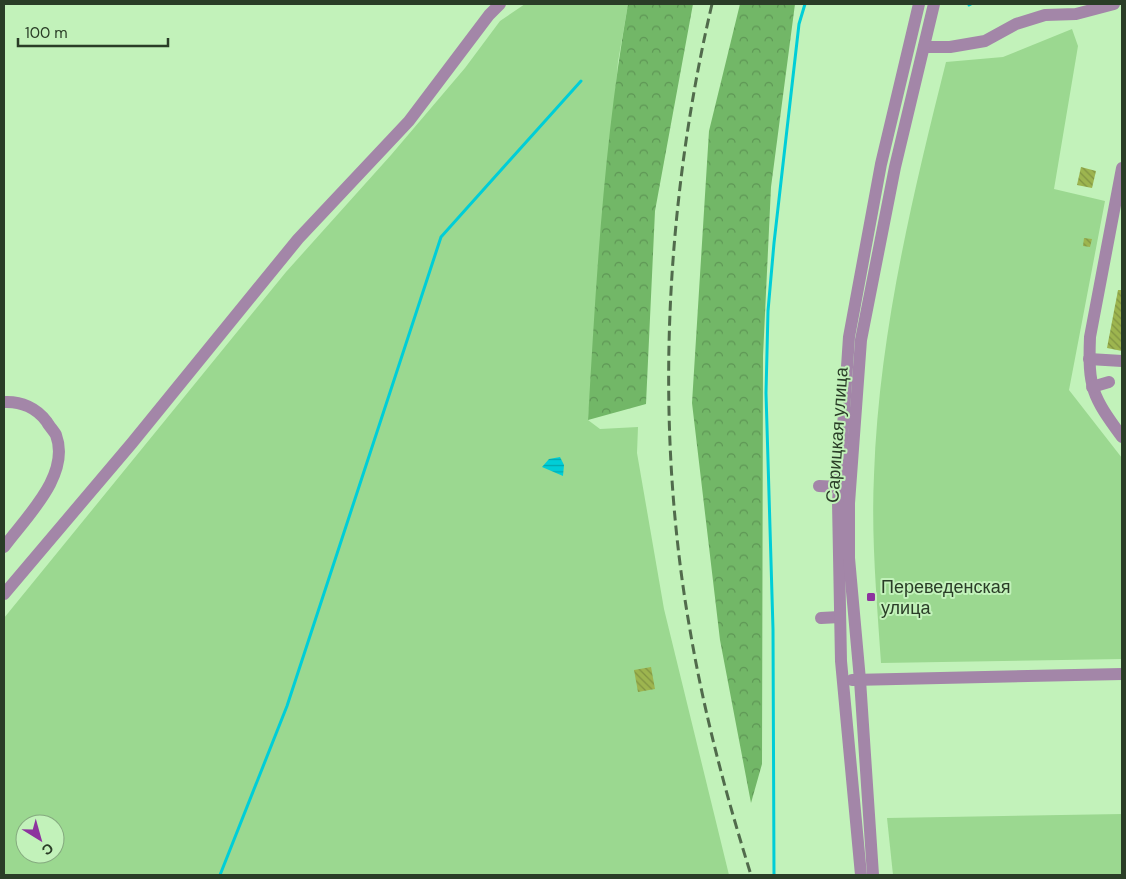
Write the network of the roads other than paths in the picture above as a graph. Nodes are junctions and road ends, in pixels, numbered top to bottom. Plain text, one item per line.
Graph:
1 (500, 4) edge
2 (920, 4) edge
3 (934, 4) edge
4 (1114, 4) edge
5 (924, 47) junction
6 (1122, 168) edge
7 (1118, 219) edge
8 (1089, 359) junction
9 (1122, 361) edge
10 (1108, 378) dead end
11 (1091, 383) junction
12 (4, 402) edge
13 (1122, 437) edge
14 (819, 486) dead end
15 (839, 487) junction
16 (4, 547) edge
17 (4, 594) edge
18 (821, 618) dead end
19 (840, 618) junction
20 (1122, 674) edge
21 (843, 680) junction
22 (860, 680) junction
23 (861, 875) edge
24 (873, 875) edge

1 - 17 street
2 - 15 street, Сарицкая улица
3 - 5 street, Сарицкая улица
4 - 5 street
5 - 22 street, Сарицкая улица
6 - 7 street
7 - 8 street
8 - 9 street
8 - 11 street
10 - 11 street
11 - 13 street
12 - 16 street
14 - 15 street
15 - 19 street, Сарицкая улица
18 - 19 street
19 - 21 street, Сарицкая улица
20 - 22 street
21 - 22 street
21 - 23 street, Сарицкая улица
22 - 24 street, Сарицкая улица

